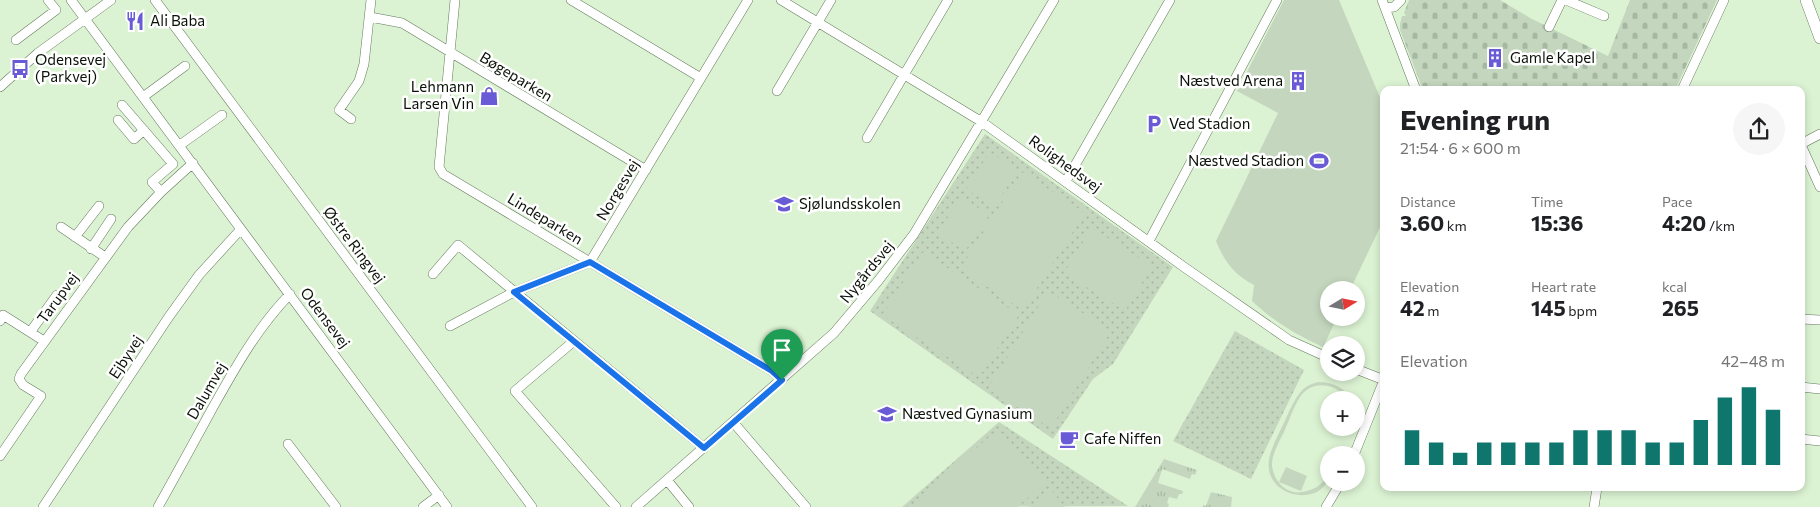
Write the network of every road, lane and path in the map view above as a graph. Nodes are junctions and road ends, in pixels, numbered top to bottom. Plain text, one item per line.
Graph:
1 (48, 0) edge
2 (71, 0) edge
3 (111, 0) edge
4 (155, 0) edge
5 (371, 0) edge
6 (455, 0) edge
7 (571, 0) edge
8 (748, 0) edge
9 (781, 0) edge
10 (831, 0) edge
11 (948, 0) edge
12 (1054, 0) edge
13 (1170, 0) edge
14 (1276, 0) edge
15 (1401, 0) edge
16 (1562, 0) edge
17 (1566, 0) edge
18 (1724, 0) edge
19 (1806, 0) edge
20 (1384, 4) edge
21 (370, 16) junction
22 (1604, 16) dead end
23 (84, 18) junction
24 (818, 22) junction
25 (1549, 27) dead end
26 (1820, 38) edge
27 (16, 40) dead end
28 (450, 53) junction
29 (185, 66) dead end
30 (904, 74) junction
31 (701, 78) junction
32 (1415, 86) edge
33 (1684, 86) edge
34 (0, 87) edge
35 (777, 90) dead end
36 (143, 97) junction
37 (122, 105) dead end
38 (222, 115) dead end
39 (351, 119) dead end
40 (118, 120) dead end
41 (982, 122) junction
42 (144, 130) junction
43 (1820, 134) edge
44 (867, 138) dead end
45 (1805, 142) edge
46 (180, 146) junction
47 (1805, 153) edge
48 (193, 163) junction
49 (646, 170) junction
50 (1066, 181) junction
51 (1820, 187) edge
52 (161, 192) junction
53 (99, 206) dead end
54 (112, 219) dead end
55 (62, 227) dead end
56 (241, 229) junction
57 (75, 237) junction
58 (1149, 241) junction
59 (91, 249) junction
60 (105, 257) junction
61 (590, 262) junction
62 (433, 274) dead end
63 (514, 292) junction
64 (290, 294) junction
65 (57, 295) dead end
66 (1805, 319) edge
67 (1820, 320) edge
68 (0, 321) edge
69 (450, 326) dead end
70 (31, 331) junction
71 (44, 341) junction
72 (574, 341) junction
73 (1320, 354) edge
74 (1365, 373) edge
75 (1380, 378) edge
76 (782, 380) junction
77 (1805, 387) edge
78 (1820, 389) edge
79 (1380, 390) edge
80 (733, 422) junction
81 (1805, 439) edge
82 (1820, 441) edge
83 (288, 444) dead end
84 (1358, 446) edge
85 (704, 448) junction
86 (0, 456) edge
87 (667, 480) junction
88 (1336, 491) edge
89 (1597, 491) edge
90 (439, 495) junction
91 (43, 507) edge
92 (158, 507) edge
93 (336, 507) edge
94 (423, 507) edge
95 (447, 507) edge
96 (532, 507) edge
97 (616, 507) edge
98 (636, 507) edge
99 (690, 507) edge
100 (806, 507) edge
101 (1326, 507) edge
102 (1594, 507) edge

1 - 27 street
2 - 23 street, Odensevej
3 - 23 street
4 - 96 street, Østre Ringvej
5 - 21 street
6 - 28 street, Lindeparken
7 - 31 street
8 - 31 street, Norgesvej
9 - 24 street, Rolighedsvej
10 - 24 street
11 - 30 street
12 - 41 street, Nygårdsvej
13 - 50 street
14 - 58 street
15 - 20 street
16 - 25 street
17 - 22 street
18 - 33 street
19 - 26 main road
20 - 32 street
21 - 28 street, Bøgeparken
21 - 39 street
23 - 34 street
23 - 36 street, Odensevej
24 - 30 street, Rolighedsvej
24 - 35 street
28 - 49 street, Bøgeparken
28 - 61 street, Lindeparken
29 - 36 street
30 - 41 street, Rolighedsvej
30 - 44 street
31 - 49 street, Norgesvej
36 - 46 street, Odensevej
37 - 42 street
38 - 46 street
40 - 42 street
41 - 50 street, Rolighedsvej
41 - 76 street, Nygårdsvej
42 - 52 street
43 - 45 street
46 - 48 street, Odensevej
47 - 51 street
48 - 52 street, Tarupvej
48 - 56 street, Odensevej
49 - 61 street, Norgesvej
50 - 58 street, Rolighedsvej
52 - 60 street, Tarupvej
53 - 57 street
54 - 59 street
55 - 57 street
56 - 64 street, Odensevej
56 - 91 street, Ejbyvej
57 - 59 street
58 - 73 street, Rolighedsvej
59 - 60 street
60 - 71 street, Tarupvej
61 - 63 street
61 - 76 street, Lindeparken
62 - 63 street
63 - 69 street
63 - 72 street
64 - 90 street, Odensevej
64 - 92 street, Dalumvej
65 - 70 street
66 - 67 street
68 - 70 street
70 - 71 street
71 - 86 street, Tarupvej
72 - 85 street
72 - 97 street
74 - 75 street
76 - 80 street, Nygårdsvej
77 - 78 street
79 - 84 street
80 - 85 street, Nygårdsvej
80 - 100 street
81 - 82 street
83 - 93 street
85 - 87 street, Nygårdsvej
87 - 98 street, Nygårdsvej
87 - 99 street
88 - 101 street
89 - 102 street
90 - 94 street
90 - 95 street, Odensevej

